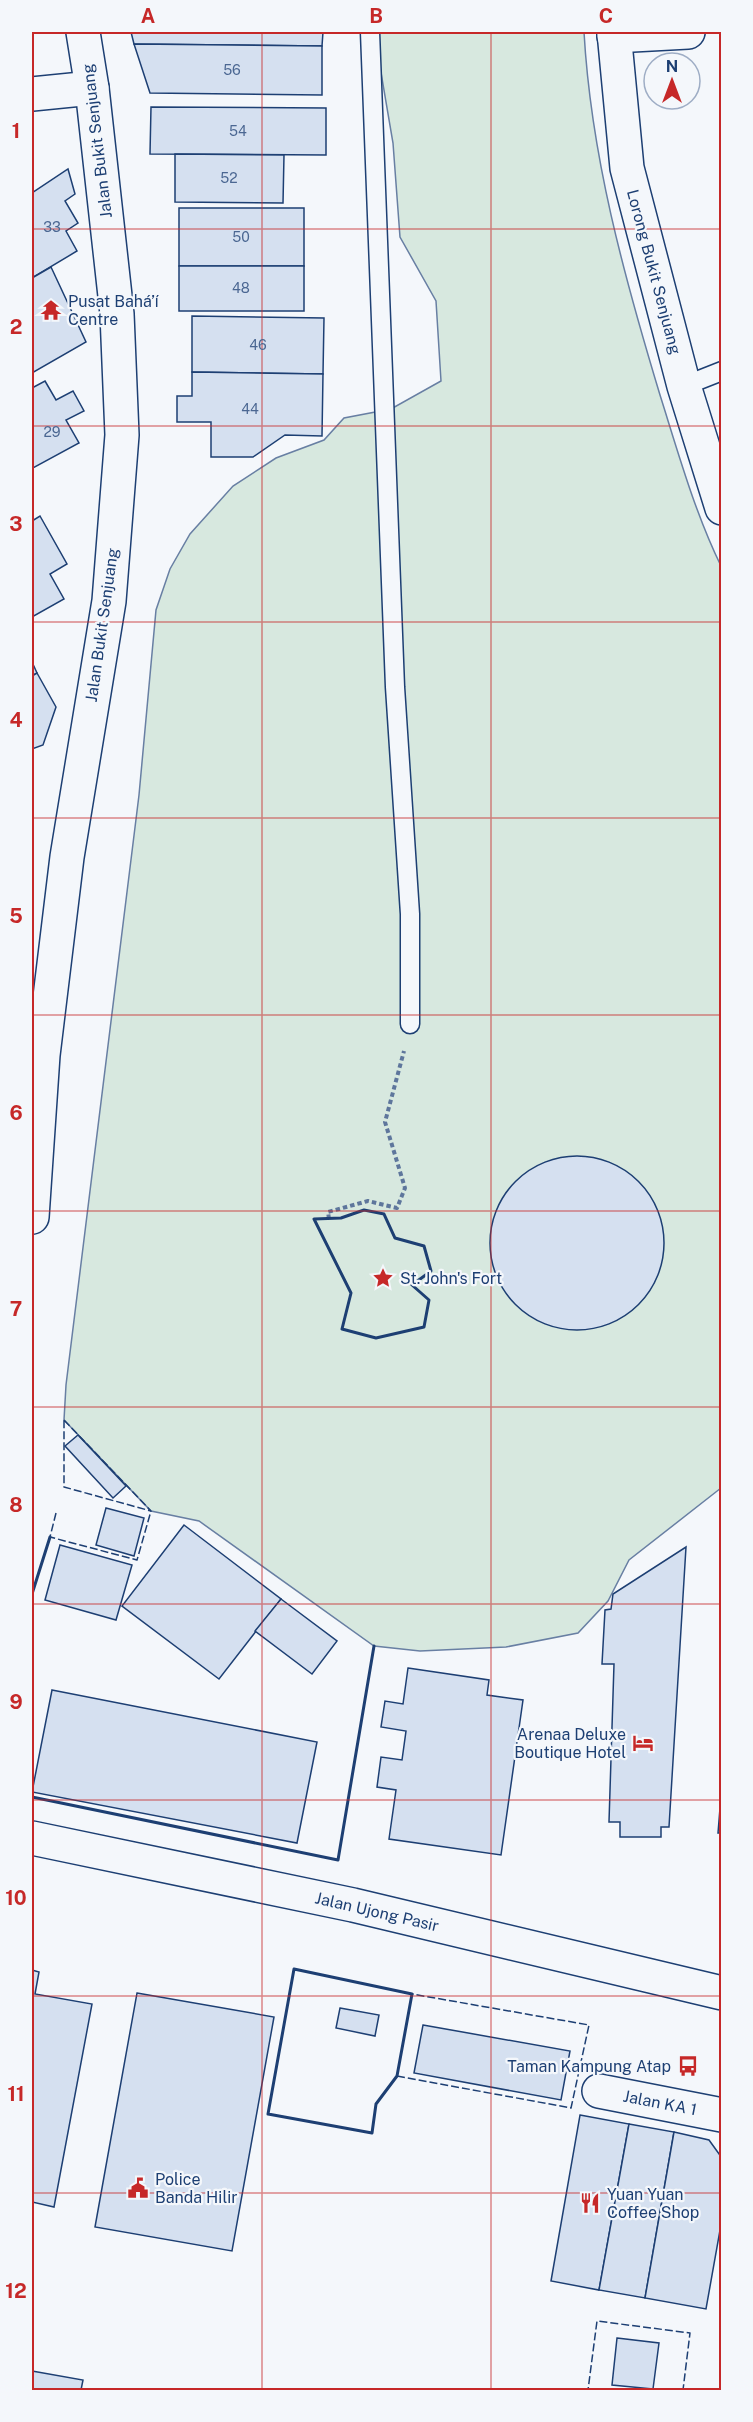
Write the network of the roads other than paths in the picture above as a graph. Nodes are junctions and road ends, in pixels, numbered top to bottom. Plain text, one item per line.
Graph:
1 (83, 32) edge
2 (370, 32) edge
3 (688, 32) edge
4 (614, 34) edge
5 (92, 88) junction
6 (32, 94) edge
7 (722, 371) edge
8 (684, 386) junction
9 (722, 508) edge
10 (410, 1024) road end
11 (32, 1217) edge
12 (32, 1838) edge
13 (722, 1993) edge
14 (599, 2091) dead end
15 (722, 2115) edge

1 - 5 main road, Jalan Bukit Senjuang
2 - 10 lane
3 - 4 main road
4 - 8 main road, Lorong Bukit Senjuang
5 - 6 main road
5 - 11 main road, Jalan Bukit Senjuang
7 - 8 lane
8 - 9 main road, Lorong Bukit Senjuang
12 - 13 main road, Jalan Ujong Pasir
14 - 15 main road, Jalan KA 1

